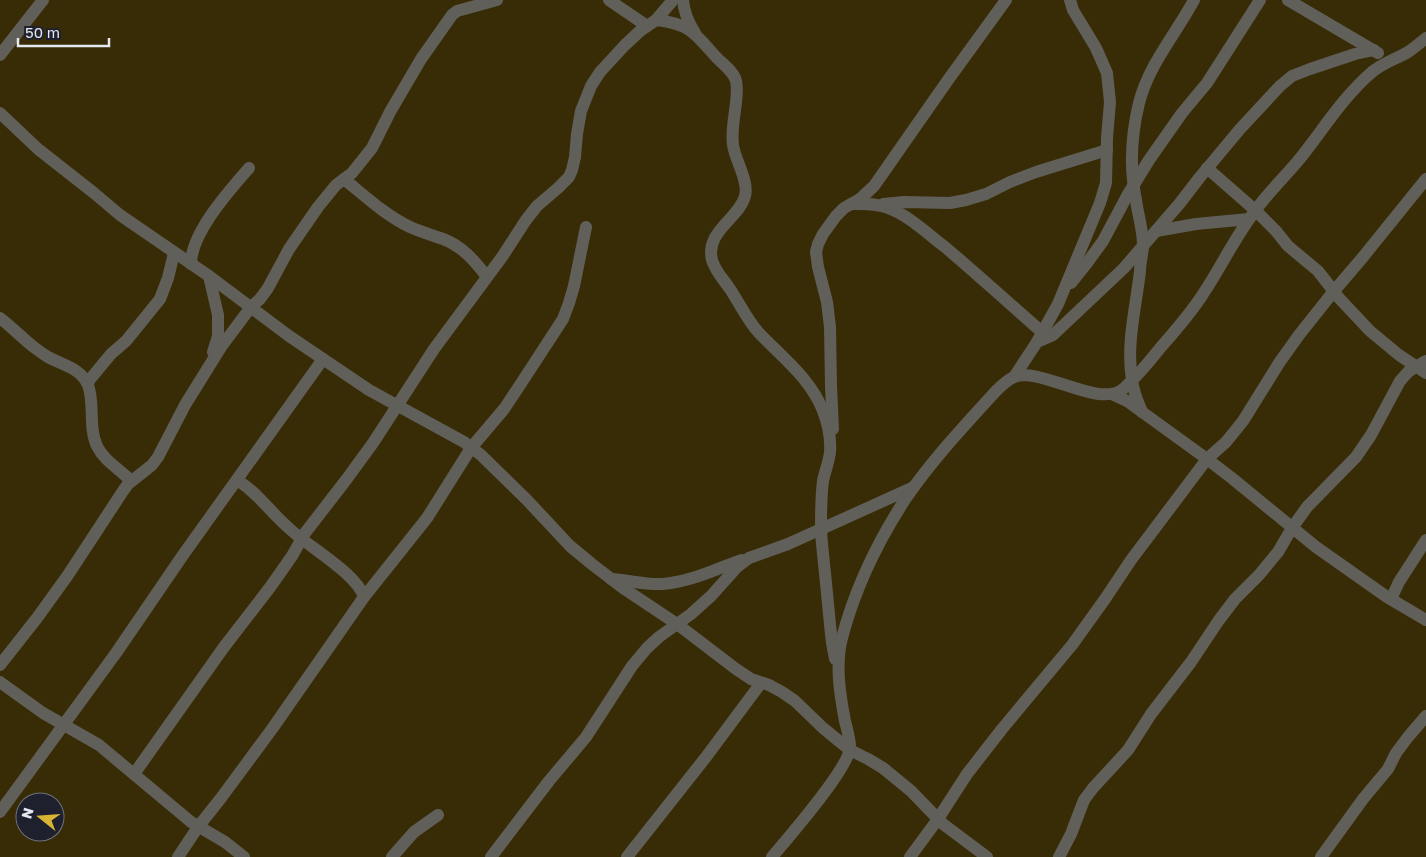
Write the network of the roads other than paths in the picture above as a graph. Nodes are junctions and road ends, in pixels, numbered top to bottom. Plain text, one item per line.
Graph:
1 (43, 0) edge
2 (497, 0) edge
3 (609, 0) edge
4 (673, 0) edge
5 (683, 0) edge
6 (1006, 0) edge
7 (1070, 0) edge
8 (1194, 0) edge
9 (1260, 0) edge
10 (1288, 0) edge
11 (651, 23) junction
12 (695, 33) junction
13 (1426, 38) edge
14 (1374, 50) junction
15 (0, 55) edge
16 (1390, 61) junction
17 (0, 113) edge
18 (1107, 150) junction
19 (250, 168) dead end
20 (1207, 168) junction
21 (344, 179) junction
22 (1426, 179) edge
23 (1134, 184) junction
24 (849, 204) junction
25 (878, 204) junction
26 (1252, 214) junction
27 (586, 227) dead end
28 (1156, 231) junction
29 (1143, 246) junction
30 (174, 253) junction
31 (191, 264) junction
32 (209, 276) junction
33 (487, 277) junction
34 (1334, 291) junction
35 (1063, 293) junction
36 (251, 307) junction
37 (0, 318) edge
38 (1040, 337) junction
39 (323, 359) junction
40 (1423, 367) edge
41 (208, 369) junction
42 (1014, 377) junction
43 (1132, 381) junction
44 (87, 383) junction
45 (1112, 394) junction
46 (398, 407) junction
47 (1142, 412) junction
48 (830, 441) junction
49 (471, 448) junction
50 (1207, 459) junction
51 (238, 480) junction
52 (131, 482) junction
53 (915, 487) junction
54 (1292, 528) junction
55 (821, 529) junction
56 (302, 539) junction
57 (1426, 540) edge
58 (749, 558) junction
59 (611, 579) junction
60 (364, 597) junction
61 (1391, 599) junction
62 (1426, 620) edge
63 (677, 624) junction
64 (0, 665) edge
65 (0, 682) edge
66 (840, 682) junction
67 (761, 683) junction
68 (1426, 716) edge
69 (63, 724) junction
70 (850, 750) junction
71 (134, 774) junction
72 (0, 812) edge
73 (438, 815) dead end
74 (938, 819) junction
75 (198, 827) junction
76 (633, 855) edge
77 (178, 857) edge
78 (244, 857) edge
79 (392, 857) edge
80 (491, 857) edge
81 (772, 857) edge
82 (910, 857) edge
83 (987, 857) edge
84 (1058, 857) edge
85 (1320, 857) edge

1 - 15 street
2 - 21 street
3 - 11 street
4 - 11 street
5 - 12 street
6 - 24 street
7 - 18 street
8 - 23 street
9 - 23 street
10 - 14 street
11 - 12 street
11 - 33 street
12 - 48 street
13 - 16 street
14 - 16 street
14 - 20 street
16 - 26 street
17 - 30 street
18 - 25 street
18 - 35 street
19 - 31 street
20 - 26 street
20 - 28 street
21 - 33 street
21 - 36 street
22 - 34 street
23 - 29 street
23 - 35 street
24 - 25 street
24 - 48 street
25 - 38 street
26 - 28 street
26 - 34 street
26 - 43 street
27 - 49 street
28 - 29 street
29 - 38 street
29 - 43 street
30 - 31 street
30 - 44 street
31 - 32 street
32 - 36 street
32 - 41 street
33 - 46 street
34 - 40 street
34 - 50 street
35 - 38 street
36 - 39 street
36 - 41 street
37 - 44 street
38 - 42 street
39 - 46 street
39 - 51 street
40 - 54 street
41 - 52 street
42 - 45 street
42 - 53 street
43 - 45 street
43 - 47 street
44 - 52 street
45 - 47 street
46 - 49 street
46 - 56 street
47 - 50 street
48 - 55 street
49 - 59 street
49 - 60 street
50 - 54 street
50 - 74 street
51 - 56 street
51 - 69 street
52 - 64 street
53 - 55 street
53 - 66 street
54 - 61 street
54 - 84 street
55 - 58 street
55 - 66 street
56 - 60 street
56 - 71 street
57 - 61 street
58 - 59 street
58 - 63 street
59 - 63 street
60 - 75 street
61 - 62 street
63 - 67 street
63 - 80 street
65 - 69 street
66 - 70 street
67 - 70 street
67 - 76 street
68 - 85 street
69 - 71 street
69 - 72 street
70 - 74 street
70 - 81 street
71 - 75 street
73 - 79 street
74 - 82 street
74 - 83 street
75 - 77 street
75 - 78 street

